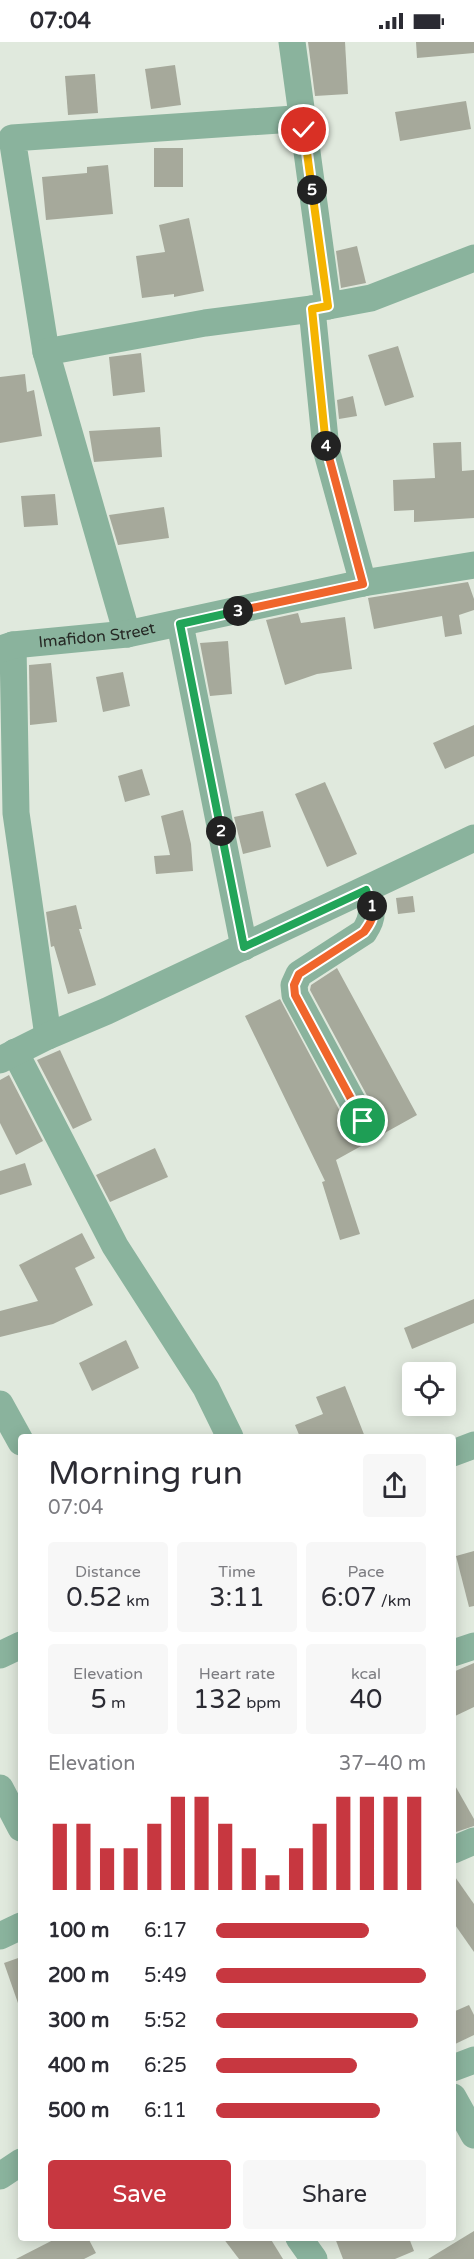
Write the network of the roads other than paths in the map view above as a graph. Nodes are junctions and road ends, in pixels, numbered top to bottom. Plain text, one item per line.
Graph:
1 (292, 42) edge
2 (294, 119) dead end
3 (474, 258) edge
4 (320, 307) junction
5 (46, 352) junction
6 (474, 565) edge
7 (363, 584) junction
8 (180, 624) junction
9 (127, 634) junction
10 (6, 647) edge
11 (8, 816) edge
12 (474, 838) edge
13 (366, 890) junction
14 (244, 947) junction
15 (48, 1036) junction
16 (7, 1056) edge
17 (363, 1121) dead end
18 (0, 1404) edge
19 (229, 1434) edge
20 (18, 1437) edge
21 (474, 1444) edge
22 (456, 1453) edge
23 (474, 1646) edge
24 (18, 1647) edge
25 (456, 1652) edge
26 (0, 1656) edge
27 (0, 1788) edge
28 (18, 1822) edge
29 (474, 1841) edge
30 (456, 1849) edge
31 (18, 1927) edge
32 (0, 1936) edge
33 (474, 2060) edge
34 (456, 2067) edge
35 (456, 2102) edge
36 (474, 2135) edge
37 (18, 2164) edge
38 (0, 2176) edge
39 (301, 2241) edge
40 (314, 2259) edge

1 - 4 street
2 - 5 street
3 - 4 street
4 - 5 street
4 - 7 street
5 - 9 street
6 - 7 street, Imafidon Street
7 - 8 street, Imafidon Street
8 - 9 street, Imafidon Street
8 - 14 street
9 - 10 street, Imafidon Street
10 - 11 street
11 - 15 street
12 - 13 street
13 - 14 street
13 - 17 street
14 - 15 street
15 - 16 street
16 - 19 street
18 - 20 street
21 - 22 street
23 - 25 street
24 - 26 street
27 - 28 street
29 - 30 street
31 - 32 street
33 - 34 street
35 - 36 street
37 - 38 street
39 - 40 street

